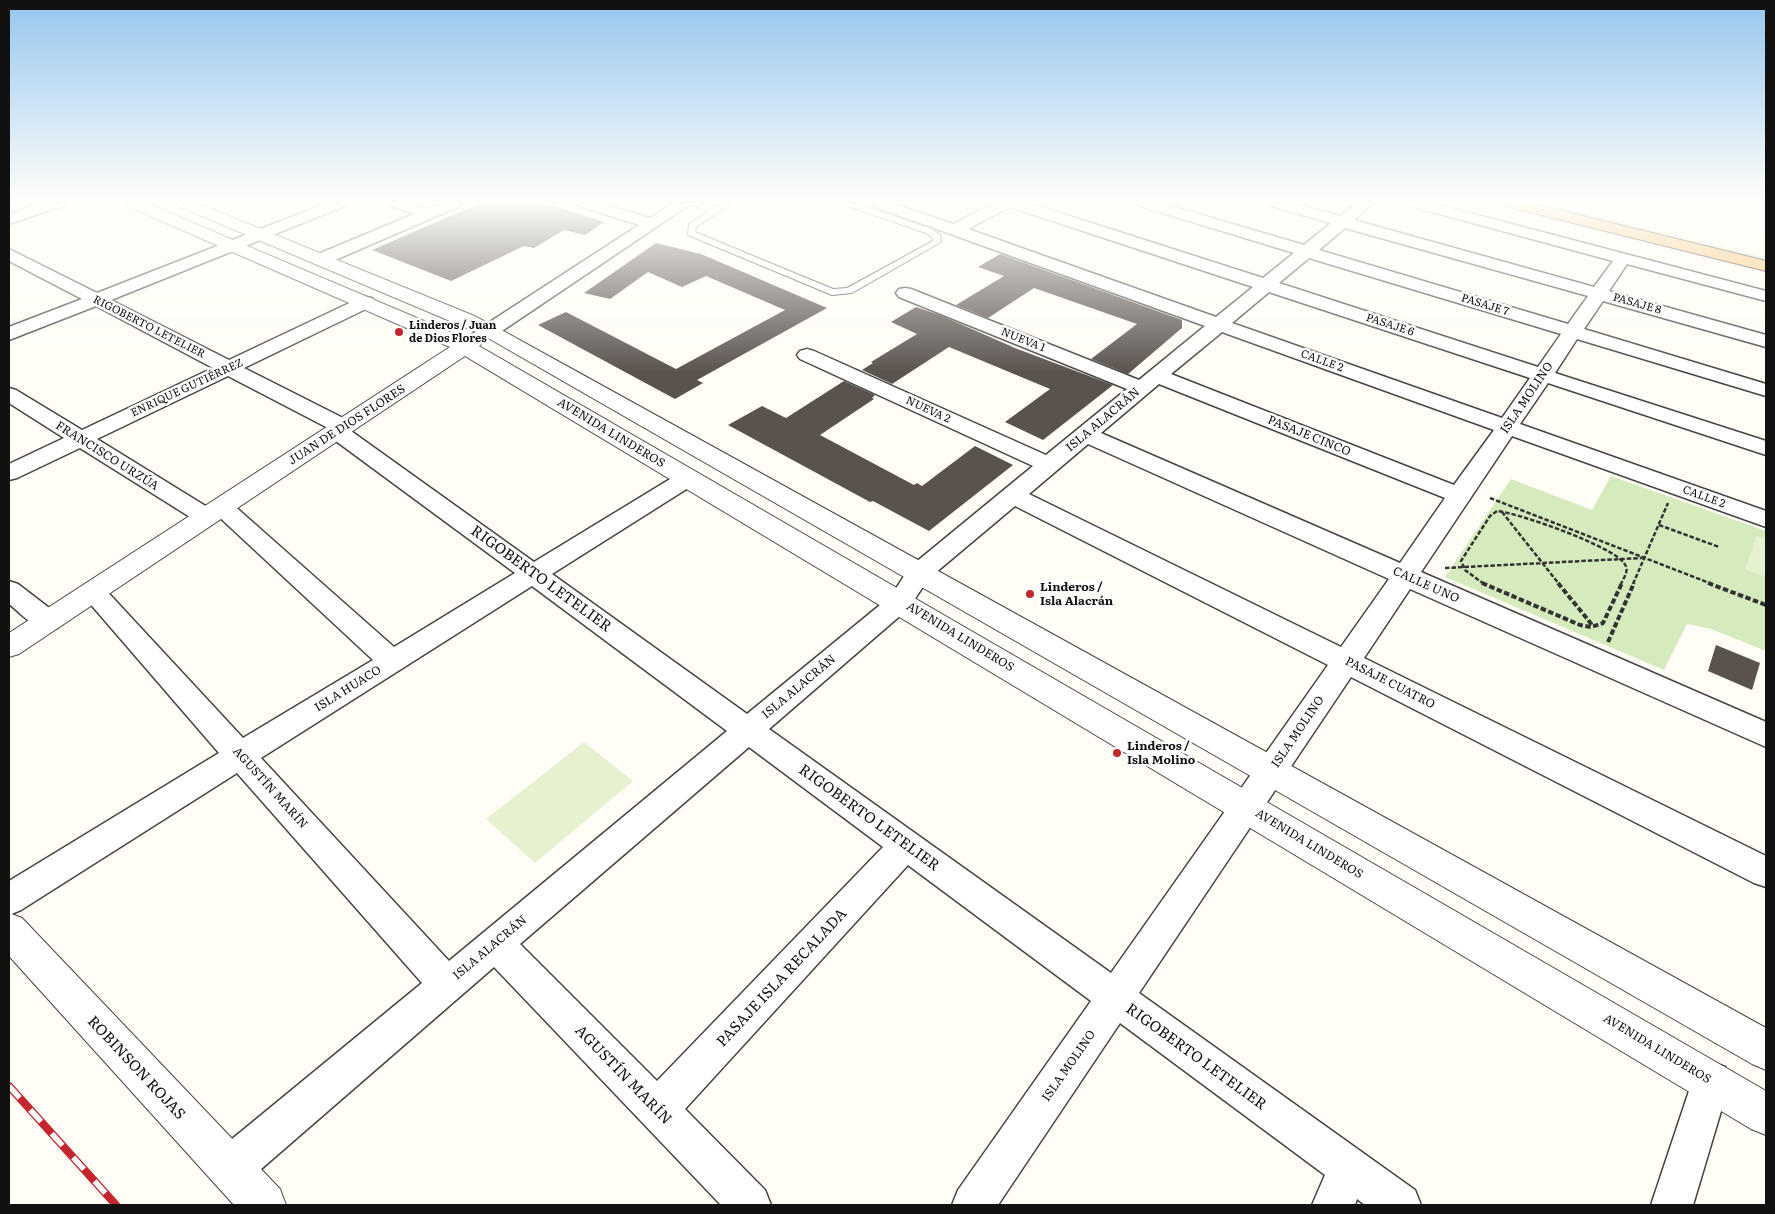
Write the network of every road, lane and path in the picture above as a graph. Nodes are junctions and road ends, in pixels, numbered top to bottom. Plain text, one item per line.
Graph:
1 (20, 260) edge
2 (195, 260) edge
3 (266, 260) edge
4 (324, 260) edge
5 (598, 260) edge
6 (755, 260) edge
7 (906, 260) edge
8 (1038, 260) edge
9 (1188, 260) edge
10 (1297, 260) edge
11 (1332, 260) edge
12 (1477, 260) edge
13 (1623, 260) edge
14 (1630, 260) edge
15 (1740, 260) edge
16 (1766, 266) edge
17 (1266, 285) junction
18 (905, 293) dead end
19 (1599, 294) junction
20 (1766, 296) edge
21 (96, 299) junction
22 (366, 302) junction
23 (1219, 324) junction
24 (1573, 332) junction
25 (9, 334) edge
26 (477, 339) junction
27 (1766, 341) edge
28 (807, 355) dead end
29 (229, 368) junction
30 (1543, 375) junction
31 (1150, 382) junction
32 (1766, 390) edge
33 (9, 394) edge
34 (1508, 427) junction
35 (340, 429) junction
36 (1086, 435) junction
37 (80, 439) junction
38 (1766, 448) edge
39 (1049, 465) junction
40 (9, 473) edge
41 (688, 478) junction
42 (1676, 487) junction
43 (1013, 495) junction
44 (1460, 496) junction
45 (1490, 498) dead end
46 (214, 512) junction
47 (1502, 512) junction
48 (1766, 519) edge
49 (1659, 525) junction
50 (1719, 547) dead end
51 (1645, 558) junction
52 (1621, 559) junction
53 (1543, 563) junction
54 (1463, 567) junction
55 (1445, 568) dead end
56 (919, 573) junction
57 (534, 574) junction
58 (1405, 576) junction
59 (9, 590) edge
60 (92, 592) junction
61 (900, 602) junction
62 (1766, 605) edge
63 (48, 621) junction
64 (1594, 627) junction
65 (9, 647) edge
66 (392, 661) junction
67 (1346, 662) junction
68 (1599, 662) junction
69 (748, 730) junction
70 (1766, 736) edge
71 (240, 756) junction
72 (1271, 771) junction
73 (1246, 807) junction
74 (906, 846) junction
75 (1766, 872) edge
76 (9, 899) edge
77 (9, 930) edge
78 (496, 944) junction
79 (447, 985) junction
80 (1115, 998) junction
81 (1766, 1050) edge
82 (1712, 1081) junction
83 (658, 1110) junction
84 (1766, 1114) edge
85 (230, 1168) junction
86 (1350, 1169) junction
87 (264, 1205) edge
88 (750, 1205) edge
89 (973, 1205) edge
90 (1333, 1205) edge
91 (1400, 1205) edge
92 (1672, 1205) edge

1 - 21 street, RIGOBERTO LETELIER
2 - 21 street
3 - 22 street, AVENIDA LINDEROS
4 - 26 street, AVENIDA LINDEROS
5 - 26 street, JUAN DE DIOS FLORES
6 - 7 lane
8 - 23 street, CALLE 2
9 - 17 street, PASAJE 6
10 - 17 street, ISLA ALACRÁN
11 - 24 street, PASAJE 7
12 - 19 street, PASAJE 8
13 - 19 street, ISLA MOLINO
14 - 20 street
15 - 16 highway
17 - 23 street, ISLA ALACRÁN
17 - 30 street, PASAJE 6
18 - 31 street, NUEVA 1
19 - 24 street, ISLA MOLINO
19 - 27 street, PASAJE 8
21 - 25 street
21 - 29 street, RIGOBERTO LETELIER
22 - 26 street, AVENIDA LINDEROS
22 - 29 street, ENRIQUE GUTIÉRREZ
23 - 31 street, ISLA ALACRÁN
23 - 34 street, CALLE 2
24 - 30 street, ISLA MOLINO
24 - 32 street, PASAJE 7
26 - 35 street, JUAN DE DIOS FLORES
26 - 41 street, AVENIDA LINDEROS
26 - 56 street, AVENIDA LINDEROS
28 - 39 street, NUEVA 2
29 - 35 street, RIGOBERTO LETELIER
29 - 37 street, ENRIQUE GUTIÉRREZ
30 - 34 street, ISLA MOLINO
30 - 38 street, PASAJE 6
31 - 36 street, ISLA ALACRÁN
31 - 44 street, PASAJE CINCO
33 - 37 street, FRANCISCO URZÚA
34 - 42 street, CALLE 2
34 - 44 street, ISLA MOLINO
35 - 46 street, JUAN DE DIOS FLORES
35 - 57 street, RIGOBERTO LETELIER
36 - 39 street, ISLA ALACRÁN
36 - 58 street, CALLE UNO
37 - 40 street, ENRIQUE GUTIÉRREZ
37 - 46 street, FRANCISCO URZÚA
39 - 43 street, ISLA ALACRÁN
41 - 57 street, ISLA HUACO
41 - 61 street, AVENIDA LINDEROS
42 - 48 street, CALLE 2
42 - 49 path
43 - 56 street, ISLA ALACRÁN
43 - 67 street, PASAJE CUATRO
44 - 58 street, ISLA MOLINO
45 - 51 path
46 - 60 street, JUAN DE DIOS FLORES
46 - 66 street, FRANCISCO URZÚA
47 - 52 path
47 - 53 path
47 - 54 path
49 - 50 path
49 - 51 path
51 - 52 path
51 - 62 path
51 - 68 path
52 - 53 path
52 - 64 path
53 - 54 path
53 - 64 path
54 - 55 path
54 - 64 path
56 - 61 street, ISLA ALACRÁN
56 - 72 street, AVENIDA LINDEROS
57 - 66 street, ISLA HUACO
57 - 69 street, RIGOBERTO LETELIER
58 - 67 street, ISLA MOLINO
58 - 68 street, CALLE UNO
59 - 63 street
60 - 63 street, JUAN DE DIOS FLORES
60 - 71 street, AGUSTÍN MARÍN
61 - 69 street, ISLA ALACRÁN
61 - 73 street, AVENIDA LINDEROS
63 - 65 street, JUAN DE DIOS FLORES
66 - 71 street, ISLA HUACO
67 - 72 street, ISLA MOLINO
67 - 75 street, PASAJE CUATRO
68 - 70 street, CALLE UNO
69 - 74 street, RIGOBERTO LETELIER
69 - 78 street, ISLA ALACRÁN
71 - 76 street, ISLA HUACO
71 - 79 street, AGUSTÍN MARÍN
72 - 73 street, ISLA MOLINO
72 - 81 street, AVENIDA LINDEROS
73 - 80 street, ISLA MOLINO
73 - 82 street, AVENIDA LINDEROS
74 - 80 street, RIGOBERTO LETELIER
74 - 83 street, PASAJE ISLA RECALADA
77 - 85 street, ROBINSON ROJAS
78 - 79 street, ISLA ALACRÁN
78 - 83 street, AGUSTÍN MARÍN
79 - 85 street, ISLA ALACRÁN
80 - 86 street, RIGOBERTO LETELIER
80 - 89 street, ISLA MOLINO
82 - 84 street, AVENIDA LINDEROS
82 - 92 street
83 - 88 street, AGUSTÍN MARÍN
85 - 87 street, ROBINSON ROJAS
86 - 90 street
86 - 91 street, RIGOBERTO LETELIER

